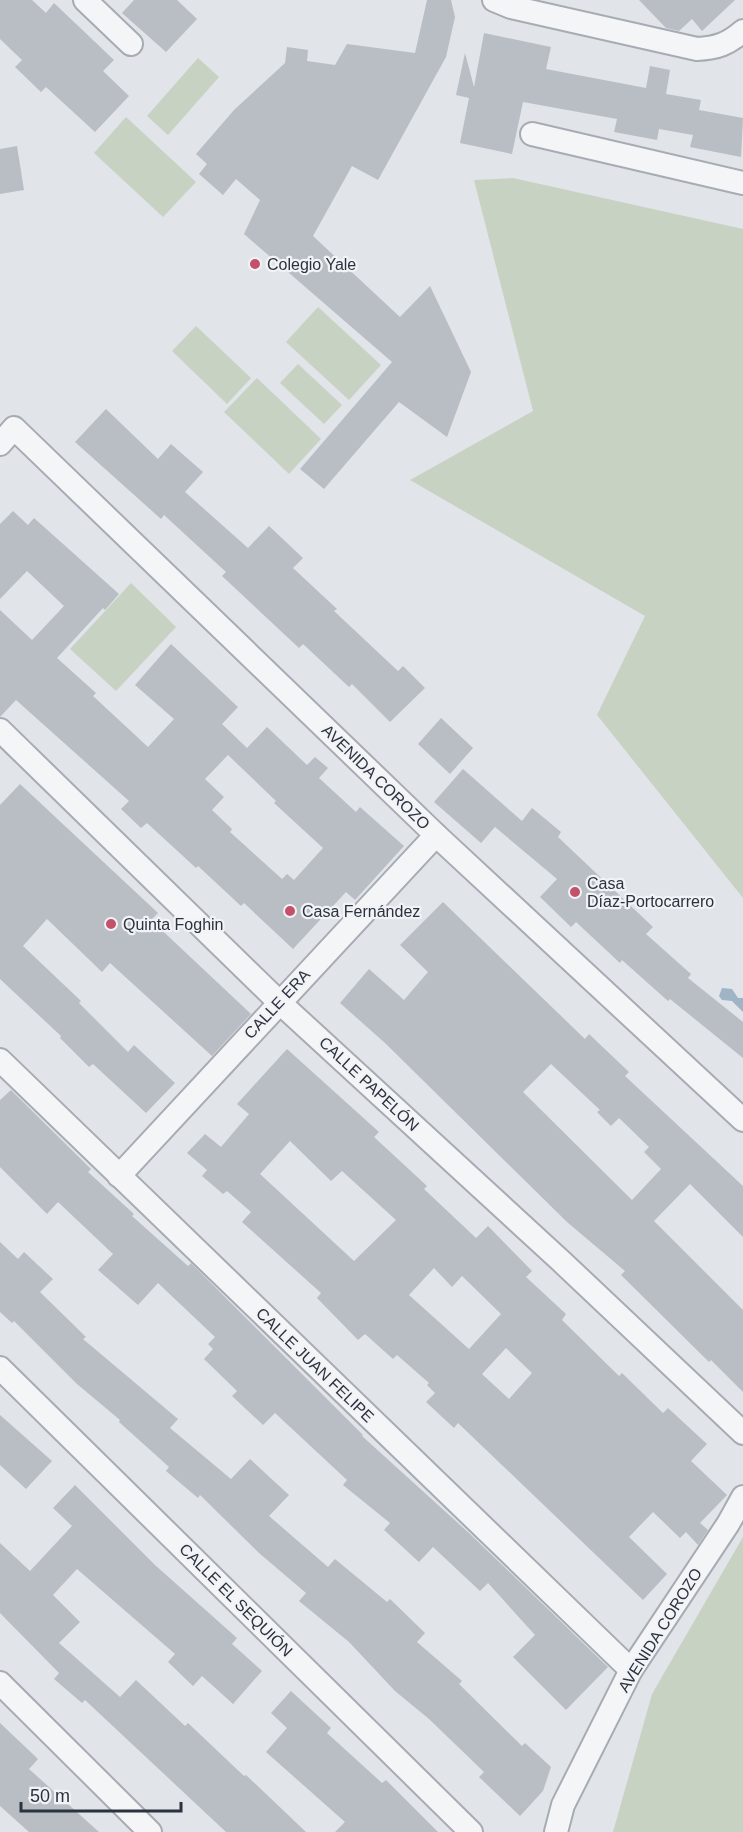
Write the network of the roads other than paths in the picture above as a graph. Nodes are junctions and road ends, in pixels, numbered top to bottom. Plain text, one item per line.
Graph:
1 (85, 0) edge
2 (494, 0) edge
3 (743, 31) edge
4 (131, 44) dead end
5 (532, 134) dead end
6 (743, 183) edge
7 (7, 436) edge
8 (0, 730) edge
9 (436, 835) junction
10 (279, 1002) junction
11 (0, 1060) edge
12 (743, 1120) edge
13 (119, 1176) junction
14 (0, 1368) edge
15 (743, 1433) edge
16 (743, 1497) edge
17 (631, 1670) junction
18 (0, 1683) edge
19 (150, 1832) edge
20 (471, 1832) edge
21 (556, 1832) edge

1 - 4 street
2 - 3 street
5 - 6 street
7 - 9 street, AVENIDA COROZO
8 - 10 street, CALLE PAPELÓN
9 - 10 street, CALLE ERA
9 - 12 street, AVENIDA COROZO
10 - 13 street, CALLE ERA
10 - 15 street, CALLE PAPELÓN
11 - 13 street, CALLE JUAN FELIPE
13 - 17 street, CALLE JUAN FELIPE
14 - 20 street, CALLE EL SEQUIÓN
16 - 17 street, AVENIDA COROZO
17 - 21 street, AVENIDA COROZO
18 - 19 street

